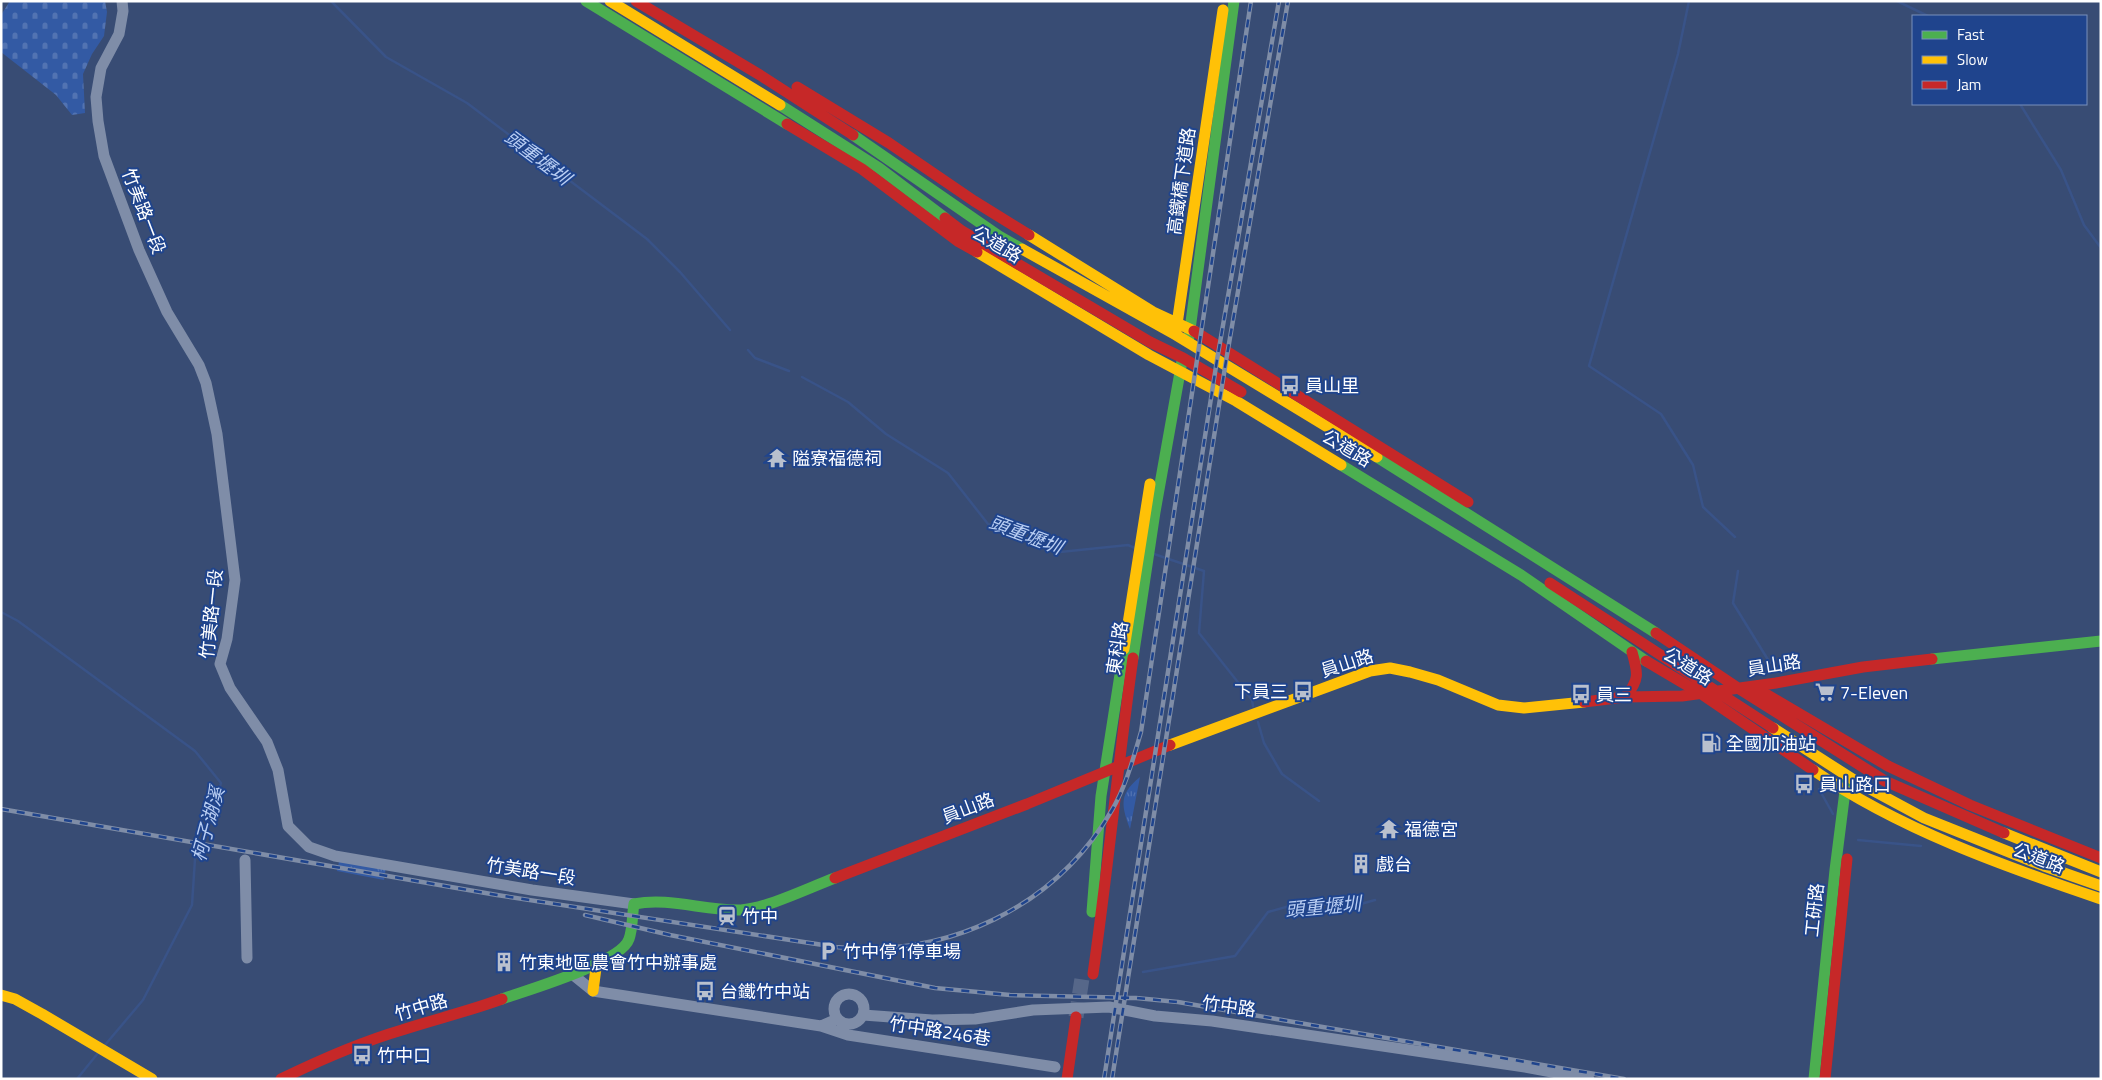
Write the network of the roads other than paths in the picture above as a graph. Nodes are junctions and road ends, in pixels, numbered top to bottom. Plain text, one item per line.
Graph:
1 (122, 1) edge
2 (586, 1) edge
3 (610, 1) edge
4 (636, 1) edge
5 (654, 1) edge
6 (1224, 1) edge
7 (1234, 1) edge
8 (1178, 322) junction
9 (1190, 329) junction
10 (1176, 335) junction
11 (1188, 342) junction
12 (1184, 358) junction
13 (1174, 362) junction
14 (1242, 368) junction
15 (1237, 396) junction
16 (1142, 567) junction
17 (1524, 571) junction
18 (2101, 641) edge
19 (1632, 652) junction
20 (1753, 686) junction
21 (1738, 688) junction
22 (1714, 691) junction
23 (1700, 693) junction
24 (1625, 697) junction
25 (1857, 748) junction
26 (1855, 763) junction
27 (1117, 766) junction
28 (1104, 772) junction
29 (1852, 779) junction
30 (1850, 795) junction
31 (1986, 812) junction
32 (1981, 824) junction
33 (2101, 858) edge
34 (245, 860) dead end
35 (2101, 872) edge
36 (2101, 886) edge
37 (2101, 899) edge
38 (634, 904) junction
39 (248, 958) dead end
40 (601, 963) junction
41 (572, 974) junction
42 (594, 991) junction
43 (1, 995) edge
44 (864, 1015) junction
45 (838, 1019) junction
46 (821, 1026) junction
47 (1055, 1067) dead end
48 (152, 1079) edge
49 (282, 1079) edge
50 (1066, 1079) edge
51 (1077, 1079) edge
52 (1589, 1079) edge
53 (1814, 1079) edge
54 (1825, 1079) edge

1 - 38 street, 竹美路一段
2 - 13 street, 公道路
3 - 13 street, 公道路
4 - 10 street, 公道路
5 - 8 street, 公道路
6 - 8 street, 高鐵橋下道路
7 - 9 street, 高鐵橋下道路
8 - 9 street, 公道路
8 - 10 street, 高鐵橋下道路
9 - 11 street
9 - 14 street, 公道路
10 - 11 street, 公道路
10 - 13 street, 高鐵橋下道路
11 - 12 street
11 - 14 street, 公道路
12 - 13 street, 公道路
12 - 15 street, 公道路
13 - 15 street, 公道路
13 - 16 street, 東科路
14 - 20 street, 公道路
14 - 21 street, 公道路
15 - 17 street, 公道路
16 - 27 street, 東科路
16 - 28 street, 東科路
17 - 19 street, 公道路
17 - 22 street, 公道路
18 - 20 street, 員山路
19 - 23 street, 公道路
19 - 24 street
20 - 21 street, 員山路
20 - 25 street, 公道路
21 - 22 street, 員山路
21 - 26 street, 公道路
22 - 23 street, 員山路
22 - 29 street, 公道路
23 - 24 street, 員山路
23 - 30 street, 公道路
24 - 27 street, 員山路
25 - 26 street, 工研路
25 - 31 street, 公道路
26 - 29 street, 工研路
26 - 32 street, 公道路
27 - 28 street, 員山路
27 - 28 street, 東科路
28 - 38 street, 員山路
29 - 30 street, 工研路
29 - 36 street, 公道路
30 - 37 street, 公道路
30 - 53 street, 工研路
30 - 54 street, 工研路
31 - 32 street
31 - 33 street, 公道路
32 - 35 street, 公道路
34 - 39 street
38 - 40 street, 竹中路
40 - 41 street, 竹中路
40 - 42 street
41 - 42 street
41 - 49 street, 竹中路
42 - 46 street
43 - 48 street
44 - 45 street
44 - 45 street
44 - 52 street, 竹中路
45 - 46 street
46 - 47 street, 竹中路246巷
50 - 51 street

